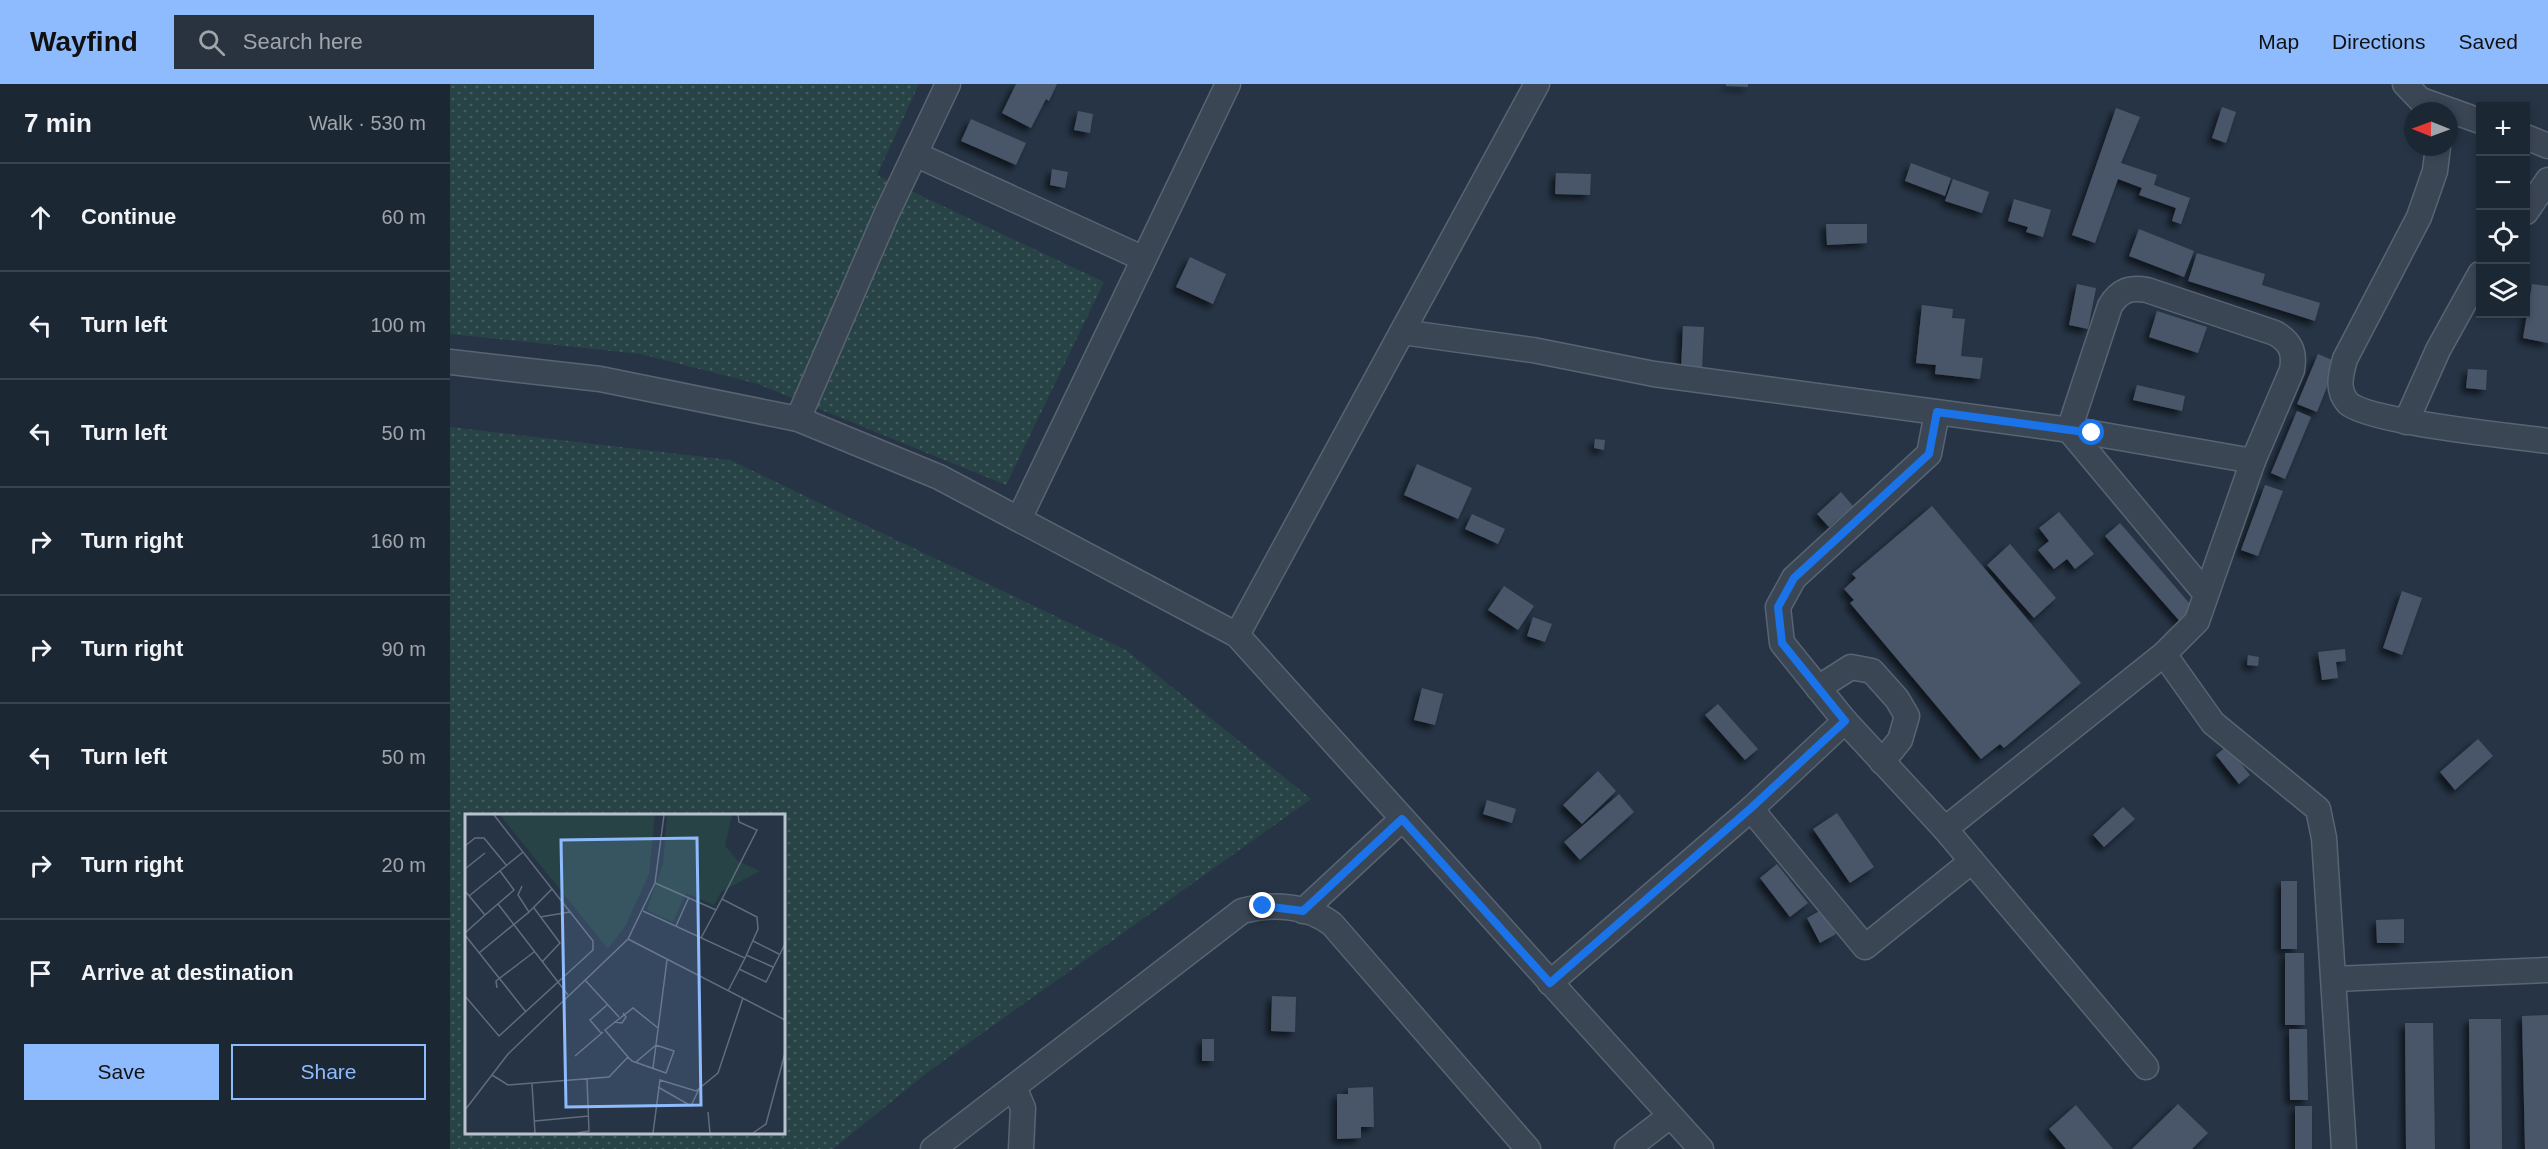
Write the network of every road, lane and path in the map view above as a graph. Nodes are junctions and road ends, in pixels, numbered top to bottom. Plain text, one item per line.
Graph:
1 (948, 84) edge
2 (1228, 84) edge
3 (1537, 84) edge
4 (2405, 84) edge
5 (2424, 102) edge
6 (2458, 114) edge
7 (2476, 120) edge
8 (2530, 139) edge
9 (2548, 146) edge
10 (915, 154) junction
11 (2437, 156) edge
12 (2548, 180) edge
13 (2527, 210) edge
14 (1142, 258) junction
15 (2476, 281) edge
16 (1402, 332) junction
17 (450, 362) edge
18 (1937, 412) junction
19 (798, 419) junction
20 (2406, 422) junction
21 (2068, 430) junction
22 (2548, 441) edge
23 (2253, 461) junction
24 (1019, 519) junction
25 (2206, 594) junction
26 (1237, 635) junction
27 (2164, 654) junction
28 (1818, 688) junction
29 (1845, 721) junction
30 (1882, 762) junction
31 (1751, 808) junction
32 (1402, 819) junction
33 (1945, 830) junction
34 (1972, 861) junction
35 (1303, 911) junction
36 (2548, 970) edge
37 (2334, 979) junction
38 (1550, 983) junction
39 (2146, 1067) dead end
40 (1014, 1087) junction
41 (1670, 1116) junction
42 (933, 1149) edge
43 (1020, 1149) edge
44 (1528, 1149) edge
45 (1627, 1149) edge
46 (1701, 1149) edge
47 (2344, 1149) edge

1 - 10 street
2 - 14 street
3 - 16 street
4 - 5 street
6 - 7 street
8 - 9 street
10 - 14 street
10 - 19 street
11 - 20 street
12 - 13 street
14 - 24 street
15 - 20 street
16 - 18 street
16 - 26 street
17 - 19 street
18 - 21 street
18 - 28 street
19 - 24 street
20 - 22 street
21 - 23 street
21 - 23 street
21 - 25 street
23 - 25 street
24 - 26 street
25 - 27 street
26 - 32 street
27 - 33 street
27 - 37 street
28 - 29 street
28 - 30 street
29 - 30 street
29 - 31 street
30 - 33 street
31 - 34 street
31 - 38 street
32 - 35 street
32 - 38 street
33 - 34 street
34 - 39 street
35 - 40 street
35 - 44 street
36 - 37 street
37 - 47 street
38 - 41 street
40 - 42 street
40 - 43 street
41 - 45 street
41 - 46 street

